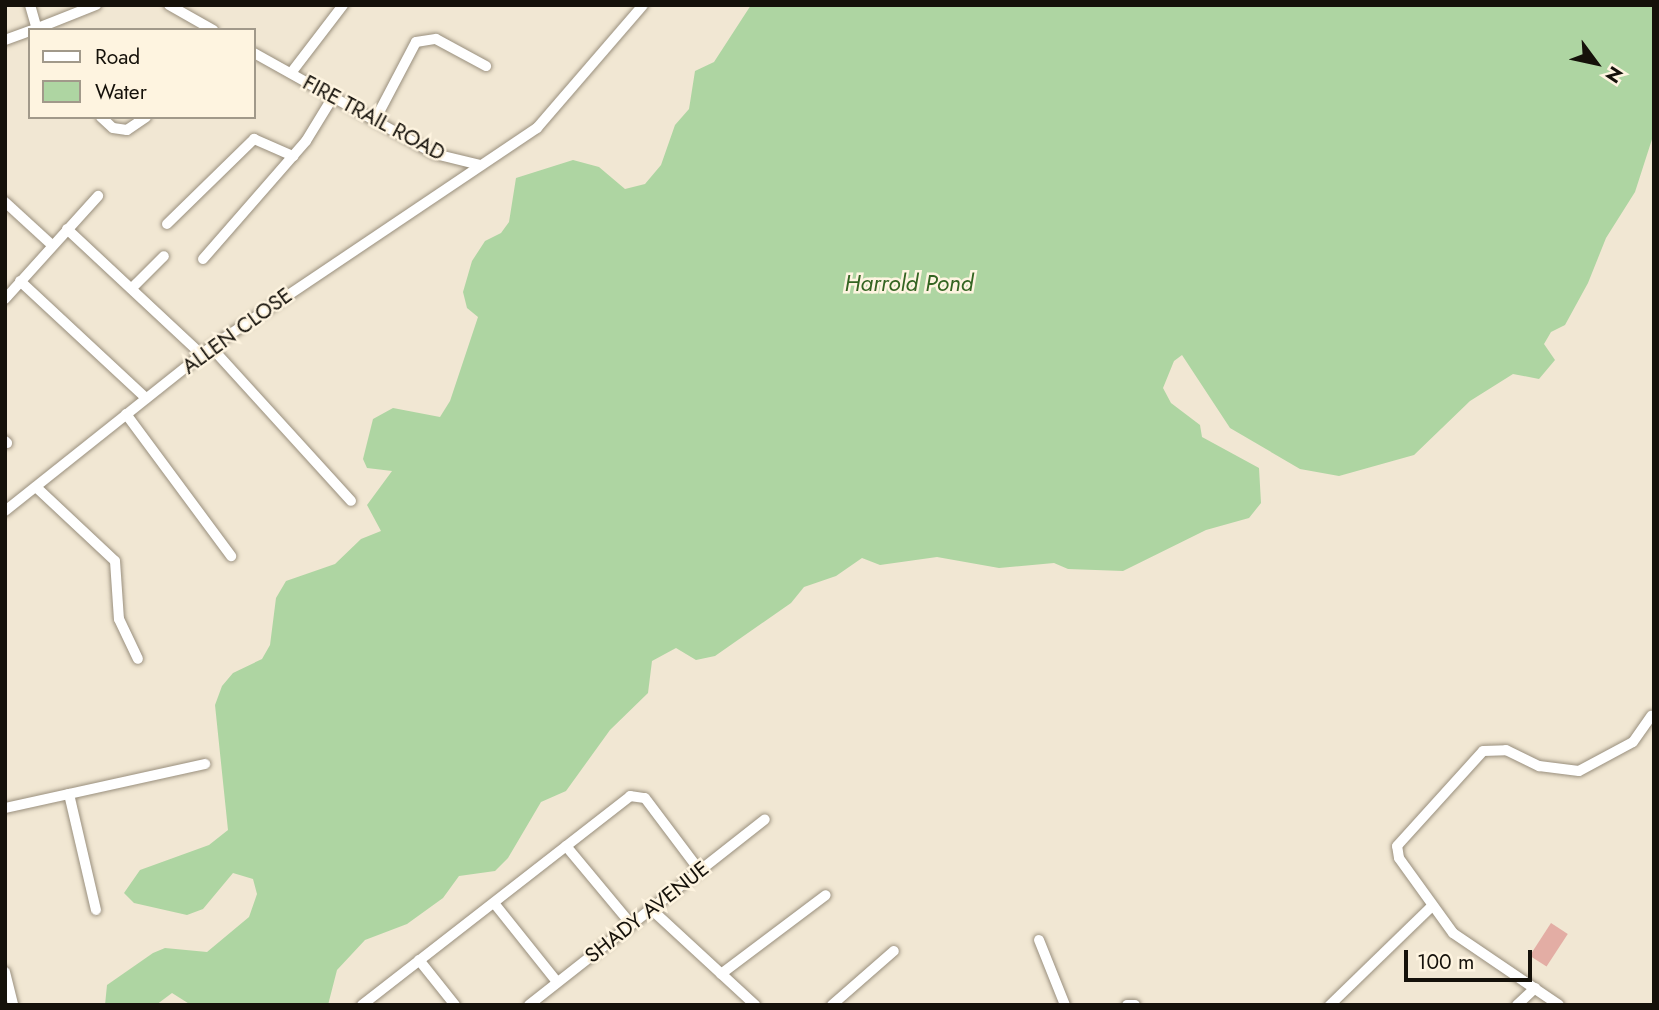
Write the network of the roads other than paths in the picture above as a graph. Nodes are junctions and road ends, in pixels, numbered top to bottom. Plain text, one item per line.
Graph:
1 (30, 5) edge
2 (96, 5) edge
3 (169, 5) edge
4 (343, 5) edge
5 (643, 5) edge
6 (33, 28) edge
7 (38, 28) edge
8 (209, 28) edge
9 (28, 32) edge
10 (5, 40) edge
11 (256, 53) edge
12 (486, 66) dead end
13 (291, 73) junction
14 (333, 97) junction
15 (103, 119) edge
16 (143, 119) edge
17 (375, 120) junction
18 (293, 156) junction
19 (480, 165) junction
20 (98, 196) dead end
21 (5, 202) edge
22 (167, 224) dead end
23 (67, 229) junction
24 (52, 245) junction
25 (164, 256) dead end
26 (203, 259) dead end
27 (20, 281) junction
28 (132, 288) junction
29 (5, 299) edge
30 (211, 347) junction
31 (201, 354) junction
32 (146, 398) junction
33 (126, 414) junction
34 (36, 487) junction
35 (351, 501) dead end
36 (5, 512) edge
37 (230, 556) dead end
38 (138, 659) dead end
39 (1651, 716) dead end
40 (205, 764) dead end
41 (69, 794) junction
42 (5, 808) edge
43 (765, 819) dead end
44 (566, 846) junction
45 (700, 871) junction
46 (826, 895) dead end
47 (494, 903) junction
48 (1432, 906) junction
49 (651, 909) junction
50 (96, 910) dead end
51 (631, 924) junction
52 (1039, 940) dead end
53 (894, 951) dead end
54 (419, 960) junction
55 (5, 972) edge
56 (721, 974) junction
57 (557, 982) junction
58 (1535, 988) junction
59 (13, 1005) edge
60 (362, 1005) edge
61 (455, 1005) edge
62 (529, 1005) edge
63 (755, 1005) edge
64 (832, 1005) edge
65 (1065, 1005) edge
66 (1127, 1005) edge
67 (1135, 1005) edge
68 (1330, 1005) edge
69 (1517, 1005) edge
70 (1559, 1005) edge

1 - 6 street
2 - 7 street
3 - 8 street
4 - 13 street
5 - 19 street
9 - 10 street
11 - 13 street, FIRE TRAIL ROAD
12 - 17 street
13 - 14 street, FIRE TRAIL ROAD
14 - 17 street, FIRE TRAIL ROAD
14 - 18 street
15 - 16 street
17 - 19 street, FIRE TRAIL ROAD
18 - 22 street
18 - 26 street
19 - 30 street, ALLEN CLOSE
20 - 23 street
21 - 24 street
23 - 24 street
23 - 28 street
24 - 27 street
25 - 28 street
27 - 29 street
27 - 32 street
28 - 31 street
30 - 31 street, ALLEN CLOSE
30 - 35 street
31 - 32 street, ALLEN CLOSE
32 - 33 street, ALLEN CLOSE
33 - 34 street, ALLEN CLOSE
33 - 37 street
34 - 36 street, ALLEN CLOSE
34 - 38 street
39 - 48 street
40 - 41 street
41 - 42 street
41 - 50 street
43 - 45 street, SHADY AVENUE
44 - 45 street
44 - 47 street
44 - 51 street
45 - 49 street, SHADY AVENUE
46 - 56 street
47 - 54 street
47 - 57 street
48 - 58 street
48 - 68 street
49 - 51 street, SHADY AVENUE
49 - 56 street
51 - 57 street, SHADY AVENUE
52 - 65 street
53 - 64 street
54 - 60 street
54 - 61 street
55 - 59 street
56 - 63 street
57 - 62 street, SHADY AVENUE
58 - 69 street
58 - 70 street
66 - 67 street

